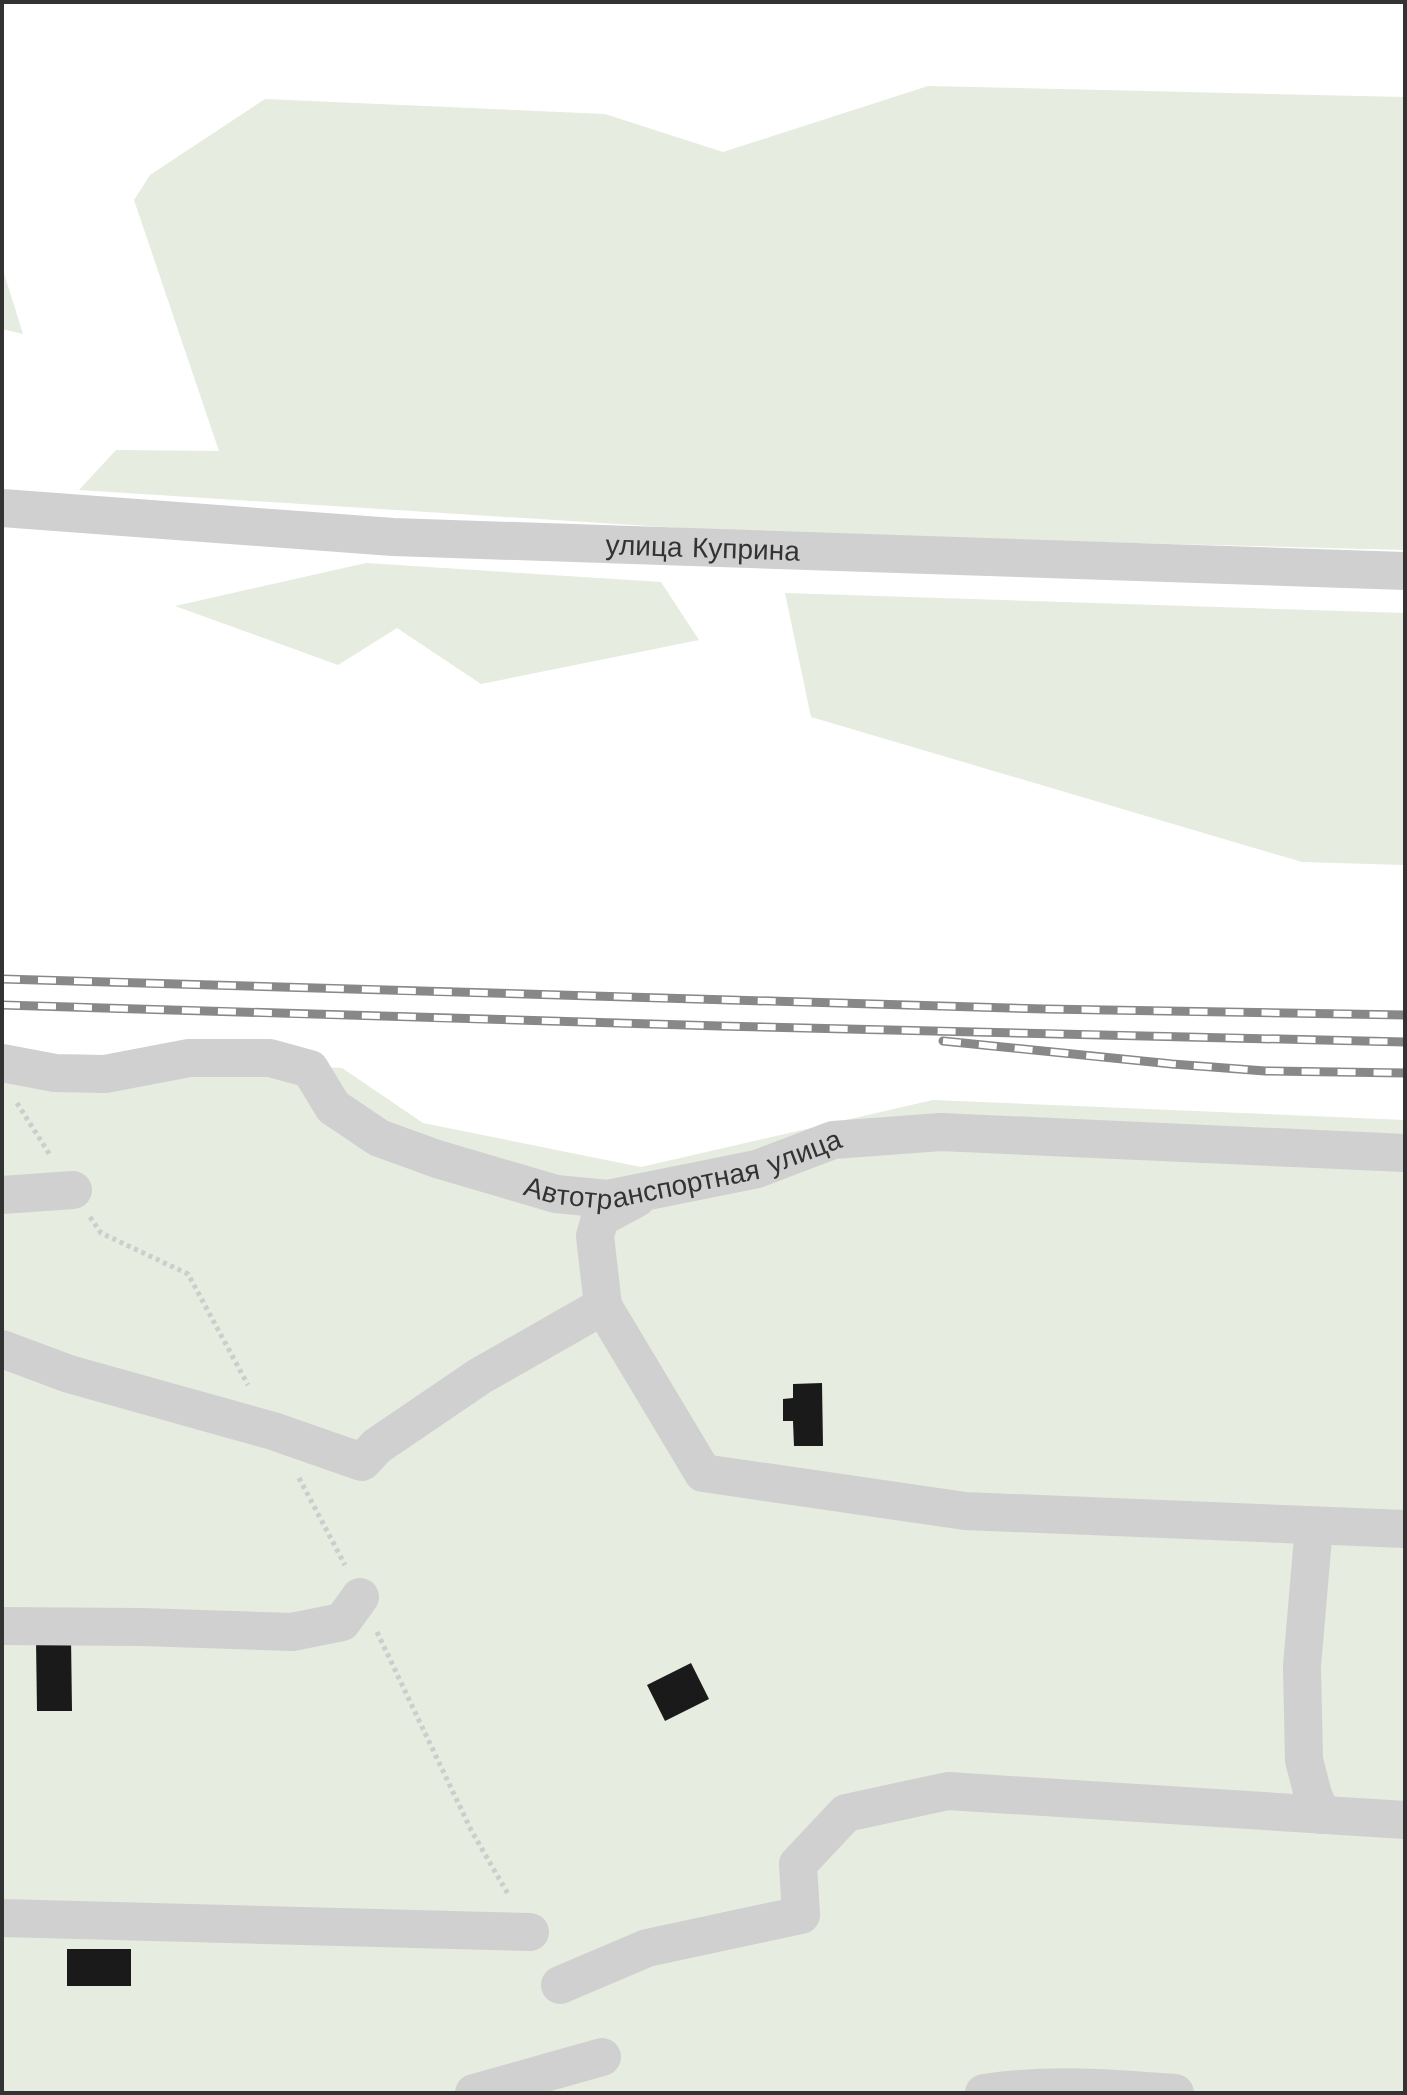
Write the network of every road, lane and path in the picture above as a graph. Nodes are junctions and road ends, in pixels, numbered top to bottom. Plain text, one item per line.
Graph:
1 (2, 508) edge
2 (1405, 571) edge
3 (6, 1078) edge
4 (1405, 1153) edge
5 (73, 1190) junction
6 (650, 1192) junction
7 (2, 1195) edge
8 (603, 1306) junction
9 (2, 1349) edge
10 (273, 1431) junction
11 (1314, 1526) junction
12 (1405, 1529) edge
13 (360, 1597) junction
14 (2, 1626) edge
15 (1322, 1815) junction
16 (1405, 1820) edge
17 (2, 1918) edge
18 (530, 1932) joint
19 (560, 1985) dead end
20 (602, 2057) dead end
21 (474, 2093) edge
22 (984, 2093) edge
23 (1175, 2093) edge

1 - 2 street, улица Куприна
3 - 5 path
3 - 6 street, Автотранспортная улица
4 - 6 street, Автотранспортная улица
5 - 7 street
5 - 10 path
6 - 8 street
8 - 10 street
8 - 11 street
9 - 10 street
10 - 13 path
11 - 12 street
11 - 15 street
13 - 14 street
13 - 18 path
15 - 16 street
15 - 19 street
17 - 18 street
20 - 21 street
22 - 23 street

